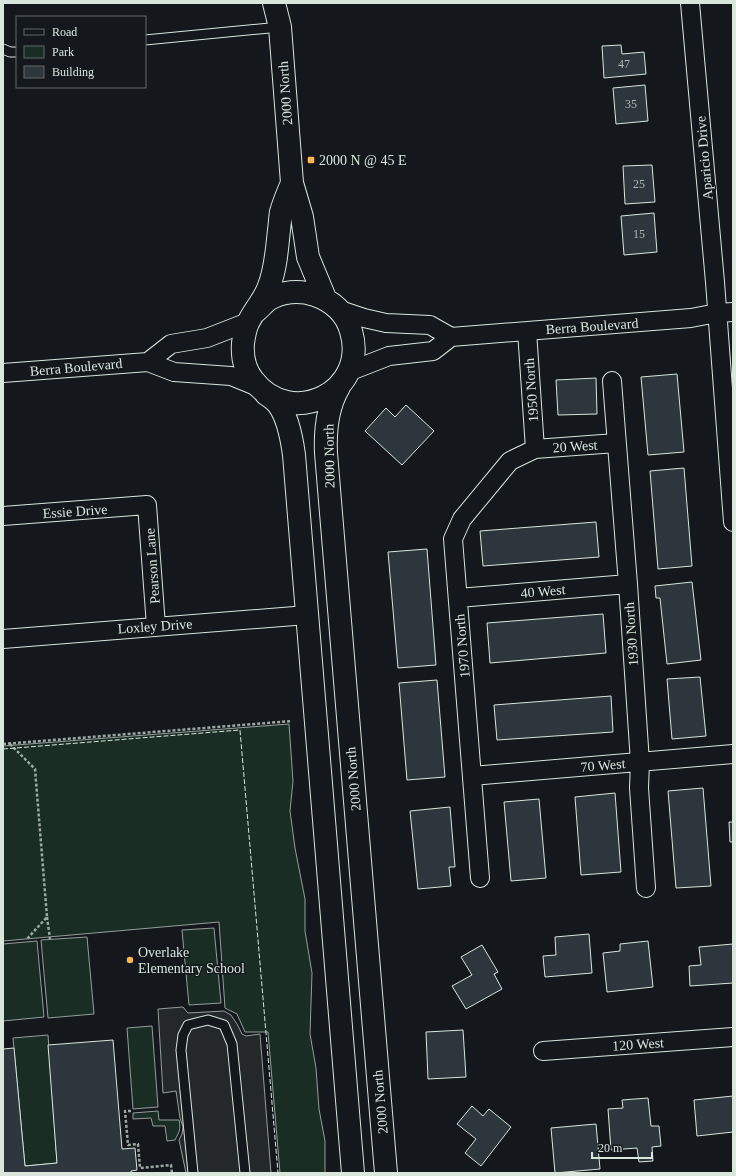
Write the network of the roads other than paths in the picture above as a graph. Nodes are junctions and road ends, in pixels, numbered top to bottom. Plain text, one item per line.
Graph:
1 (274, 3) edge
2 (690, 3) edge
3 (280, 27) junction
4 (146, 40) edge
5 (3, 49) edge
6 (16, 52) edge
7 (292, 183) junction
8 (332, 304) junction
9 (725, 312) edge
10 (251, 317) junction
11 (527, 331) junction
12 (451, 337) junction
13 (148, 362) junction
14 (3, 373) edge
15 (344, 380) junction
16 (612, 381) dead end
17 (262, 390) junction
18 (616, 443) junction
19 (535, 449) junction
20 (732, 493) edge
21 (147, 505) joint
22 (3, 516) edge
23 (733, 522) edge
24 (628, 584) junction
25 (458, 598) junction
26 (307, 615) junction
27 (156, 626) junction
28 (3, 638) edge
29 (733, 754) edge
30 (640, 762) junction
31 (472, 776) junction
32 (480, 878) dead end
33 (646, 888) dead end
34 (733, 1037) edge
35 (544, 1051) dead end
36 (193, 1173) edge
37 (244, 1173) edge
38 (353, 1173) edge
39 (386, 1173) edge

1 - 3 street, 2000 North
2 - 9 street, Aparicio Drive
3 - 4 lane
3 - 7 street, 2000 North
5 - 6 lane
7 - 8 street, 2000 North
7 - 10 street, 2000 North
8 - 10 street
8 - 12 street
8 - 15 street
9 - 11 street, Berra Boulevard
9 - 20 street, Aparicio Drive
10 - 13 street
10 - 17 street
11 - 12 street, Berra Boulevard
11 - 19 street, 1950 North
12 - 15 street
13 - 14 street, Berra Boulevard
13 - 17 street, Berra Boulevard
15 - 17 street
15 - 39 street, 2000 North
16 - 18 street, 1930 North
17 - 26 street
18 - 19 street, 20 West
18 - 24 street, 1930 North
19 - 25 street, 1970 North
20 - 23 street, Aparicio Drive
21 - 22 street, Essie Drive
21 - 27 street, Pearson Lane
24 - 25 street, 40 West
24 - 30 street, 1930 North
25 - 31 street, 1970 North
26 - 27 street, Loxley Drive
26 - 38 street
27 - 28 street, Loxley Drive
29 - 30 street, 70 West
30 - 31 street, 70 West
30 - 33 street, 1930 North
31 - 32 street, 1970 North
34 - 35 street, 120 West
36 - 37 lane

